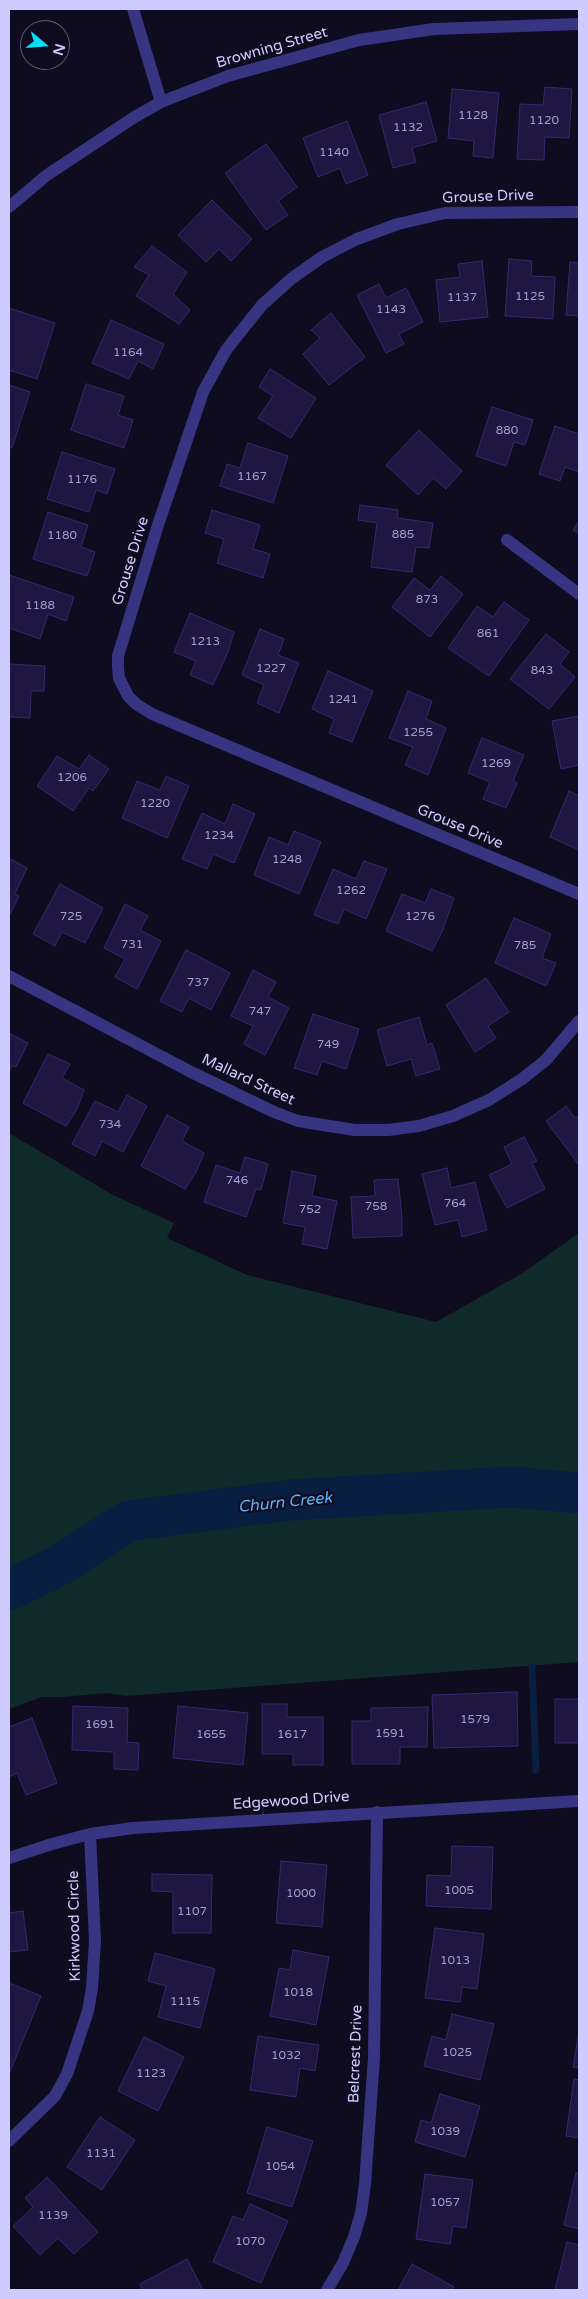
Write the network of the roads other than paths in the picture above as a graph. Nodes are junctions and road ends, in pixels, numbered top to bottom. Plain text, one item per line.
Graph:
1 (134, 9) edge
2 (579, 24) edge
3 (161, 102) junction
4 (9, 207) edge
5 (579, 212) edge
6 (507, 540) dead end
7 (579, 594) edge
8 (579, 894) edge
9 (9, 976) edge
10 (579, 1021) edge
11 (579, 1801) edge
12 (377, 1812) junction
13 (90, 1834) junction
14 (9, 1858) edge
15 (9, 2141) edge
16 (328, 2290) edge

1 - 3 street
2 - 3 street, Browning Street
3 - 4 street, Browning Street
5 - 8 street, Grouse Drive
6 - 7 street
9 - 10 street, Mallard Street
11 - 12 street, Edgewood Drive
12 - 13 street, Edgewood Drive
12 - 16 street, Belcrest Drive
13 - 14 street, Edgewood Drive
13 - 15 street, Kirkwood Circle

